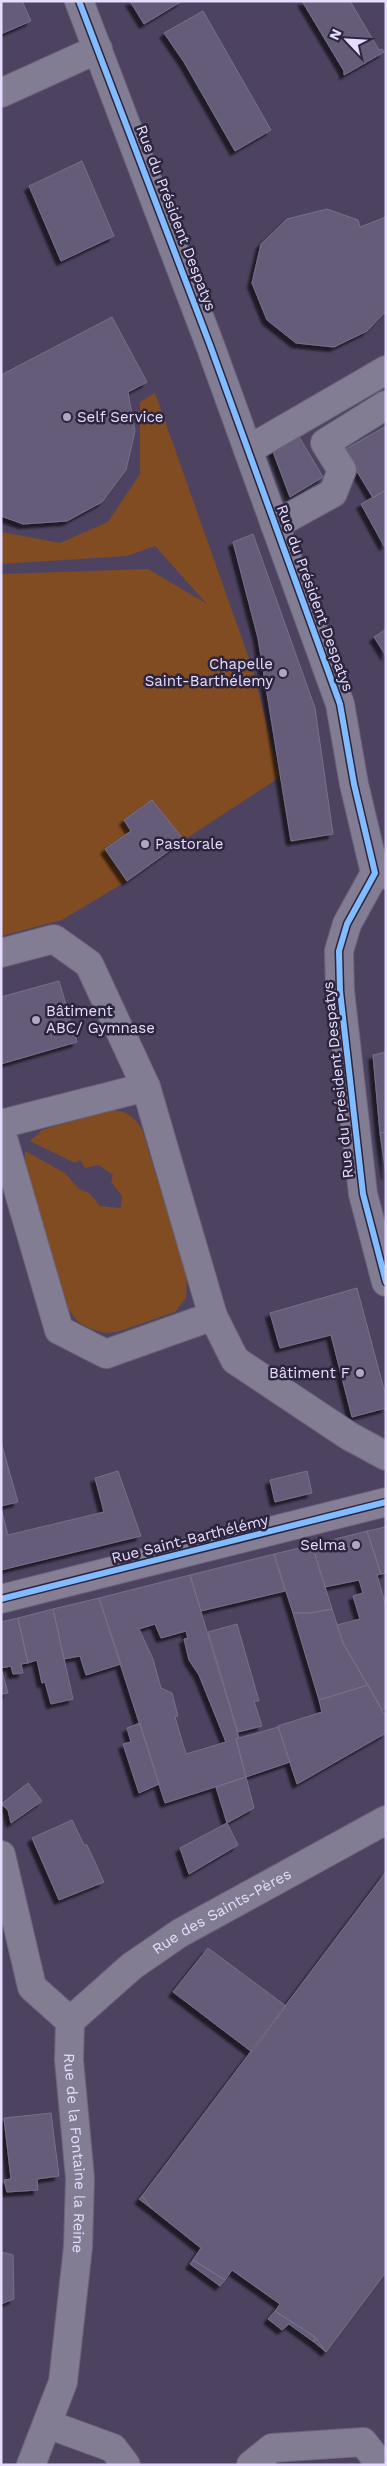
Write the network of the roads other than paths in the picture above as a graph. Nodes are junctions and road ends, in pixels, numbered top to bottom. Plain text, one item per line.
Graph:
1 (79, 1) edge
2 (98, 49) junction
3 (1, 93) edge
4 (386, 370) edge
5 (386, 405) edge
6 (248, 450) junction
7 (275, 524) junction
8 (380, 874) edge
9 (1, 954) edge
10 (146, 1087) junction
11 (1, 1124) edge
12 (1, 1131) edge
13 (386, 1282) edge
14 (213, 1316) junction
15 (386, 1456) edge
16 (386, 1502) edge
17 (1, 1599) edge
18 (386, 1820) edge
19 (2, 1862) edge
20 (70, 2021) junction
21 (48, 2424) junction
22 (31, 2465) edge
23 (126, 2465) edge
24 (251, 2465) edge
25 (381, 2465) edge

1 - 2 street, Rue du Président Despatys
2 - 3 street
2 - 6 street, Rue du Président Despatys
4 - 6 street
5 - 7 street
6 - 7 street, Rue du Président Despatys
7 - 8 street, Rue du Président Despatys
8 - 13 street, Rue du Président Despatys
9 - 10 street
10 - 11 street
10 - 14 street
12 - 14 street
14 - 15 street
16 - 17 main road, Rue Saint-Barthélémy
18 - 20 street, Rue des Saints-Pères
19 - 20 street
20 - 21 street, Rue de la Fontaine la Reine
21 - 22 street, Rue de la Fontaine la Reine
21 - 23 street
24 - 25 street

